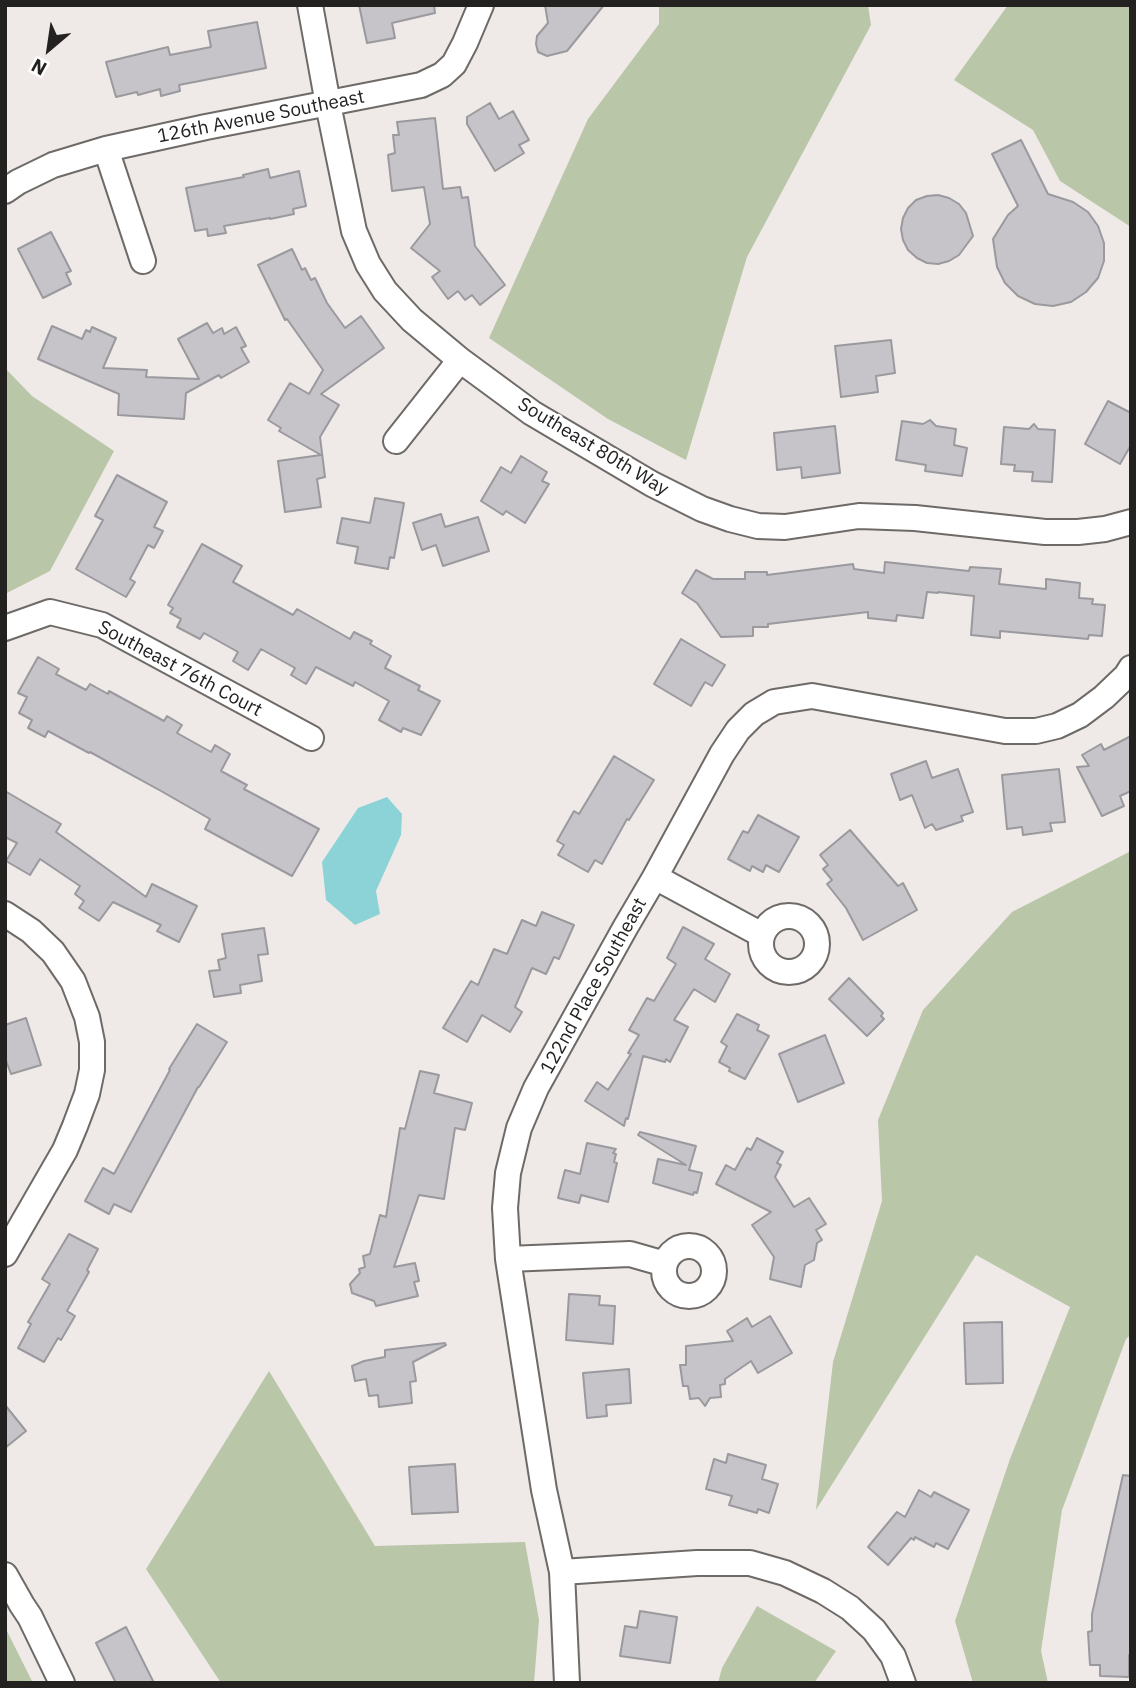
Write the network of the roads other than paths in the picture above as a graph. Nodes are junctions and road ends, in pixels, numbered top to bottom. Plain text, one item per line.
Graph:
1 (310, 5) edge
2 (481, 5) edge
3 (328, 104) junction
4 (106, 149) junction
5 (5, 191) edge
6 (143, 261) dead end
7 (460, 360) junction
8 (396, 441) dead end
9 (1131, 522) edge
10 (5, 628) edge
11 (1131, 668) edge
12 (311, 738) dead end
13 (655, 877) junction
14 (5, 914) edge
15 (762, 935) dead end
16 (5, 1254) edge
17 (508, 1259) junction
18 (665, 1264) dead end
19 (562, 1572) junction
20 (5, 1574) edge
21 (62, 1683) edge
22 (568, 1683) edge
23 (902, 1683) edge

1 - 3 street, Southeast 80th Way
2 - 3 street, 126th Avenue Southeast
3 - 4 street, 126th Avenue Southeast
3 - 7 street, Southeast 80th Way
4 - 5 street, 126th Avenue Southeast
4 - 6 street
7 - 8 street
7 - 9 street, Southeast 80th Way
10 - 12 street, Southeast 76th Court
11 - 13 street, 122nd Place Southeast
13 - 15 street
13 - 17 street, 122nd Place Southeast
14 - 16 street
17 - 18 street
17 - 19 street, 122nd Place Southeast
19 - 22 street, 122nd Place Southeast
19 - 23 street
20 - 21 street

